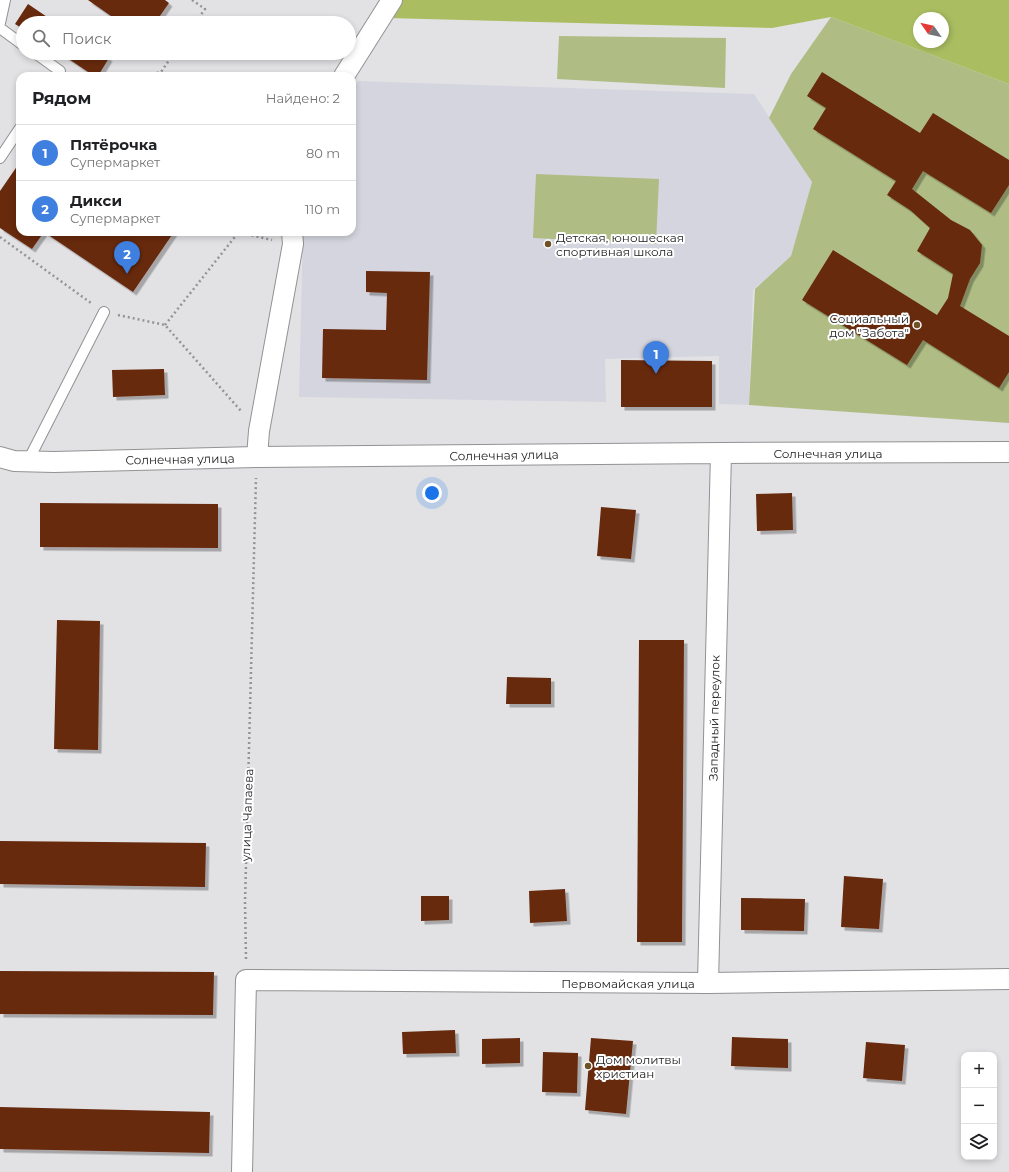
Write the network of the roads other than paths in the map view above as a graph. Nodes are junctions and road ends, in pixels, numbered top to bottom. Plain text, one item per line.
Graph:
1 (4, 0) edge
2 (392, 0) edge
3 (0, 23) edge
4 (0, 28) edge
5 (16, 40) edge
6 (356, 57) edge
7 (44, 60) edge
8 (354, 60) edge
9 (59, 72) edge
10 (347, 72) edge
11 (16, 134) edge
12 (0, 158) edge
13 (292, 238) edge
14 (104, 312) road end
15 (1009, 452) edge
16 (720, 453) junction
17 (0, 457) edge
18 (257, 457) junction
19 (28, 461) junction
20 (1009, 979) edge
21 (708, 984) junction
22 (242, 1172) edge

1 - 3 lane
2 - 6 street
4 - 5 lane
7 - 9 lane
8 - 10 street
11 - 12 lane
13 - 18 street
14 - 19 lane
15 - 16 street, Солнечная улица
16 - 18 street, Солнечная улица
16 - 21 street, Западный переулок
17 - 19 street, Солнечная улица
18 - 19 street, Солнечная улица
20 - 21 street, Первомайская улица
21 - 22 street, Первомайская улица

